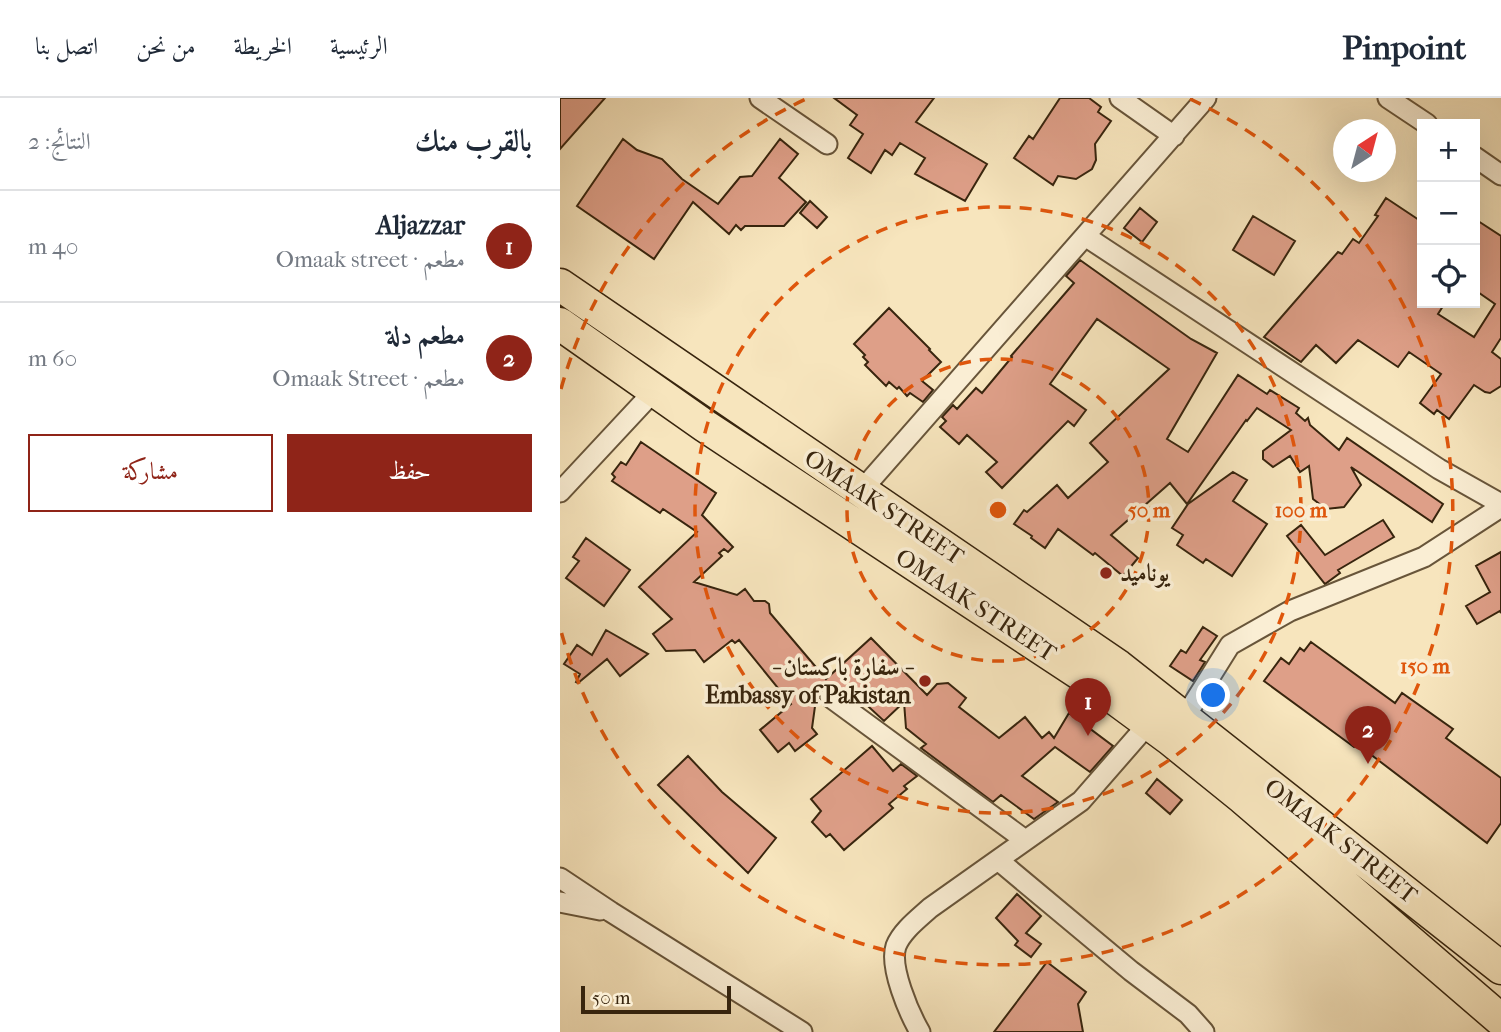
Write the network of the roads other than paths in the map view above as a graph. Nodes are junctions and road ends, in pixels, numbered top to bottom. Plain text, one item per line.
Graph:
1 (760, 98) edge
2 (1120, 98) edge
3 (1206, 98) edge
4 (1388, 98) edge
5 (1420, 119) edge
6 (1174, 135) junction
7 (827, 144) dead end
8 (1480, 160) edge
9 (1501, 175) edge
10 (1086, 236) junction
11 (560, 285) edge
12 (560, 324) edge
13 (655, 390) junction
14 (723, 397) junction
15 (705, 426) junction
16 (861, 491) junction
17 (560, 492) edge
18 (1501, 506) edge
19 (830, 697) dead end
20 (1185, 717) junction
21 (1149, 723) junction
22 (1025, 840) junction
23 (998, 860) junction
24 (560, 878) edge
25 (560, 902) edge
26 (611, 912) junction
27 (1501, 968) edge
28 (1501, 1020) edge
29 (802, 1032) edge
30 (920, 1032) edge
31 (1204, 1032) edge

1 - 7 street
2 - 6 street
3 - 6 street
4 - 5 street
6 - 10 street
8 - 9 street
10 - 16 street
10 - 18 street
11 - 14 main road, OMAAK STREET
12 - 13 main road, OMAAK STREET
13 - 15 main road, OMAAK STREET
13 - 17 street
14 - 15 main road
14 - 16 main road, OMAAK STREET
15 - 21 main road, OMAAK STREET
16 - 20 main road, OMAAK STREET
18 - 20 street
19 - 22 street
20 - 27 main road, OMAAK STREET
21 - 22 street
21 - 28 main road, OMAAK STREET
22 - 23 street
23 - 30 street
23 - 31 street
24 - 26 street
25 - 26 street
26 - 29 street

